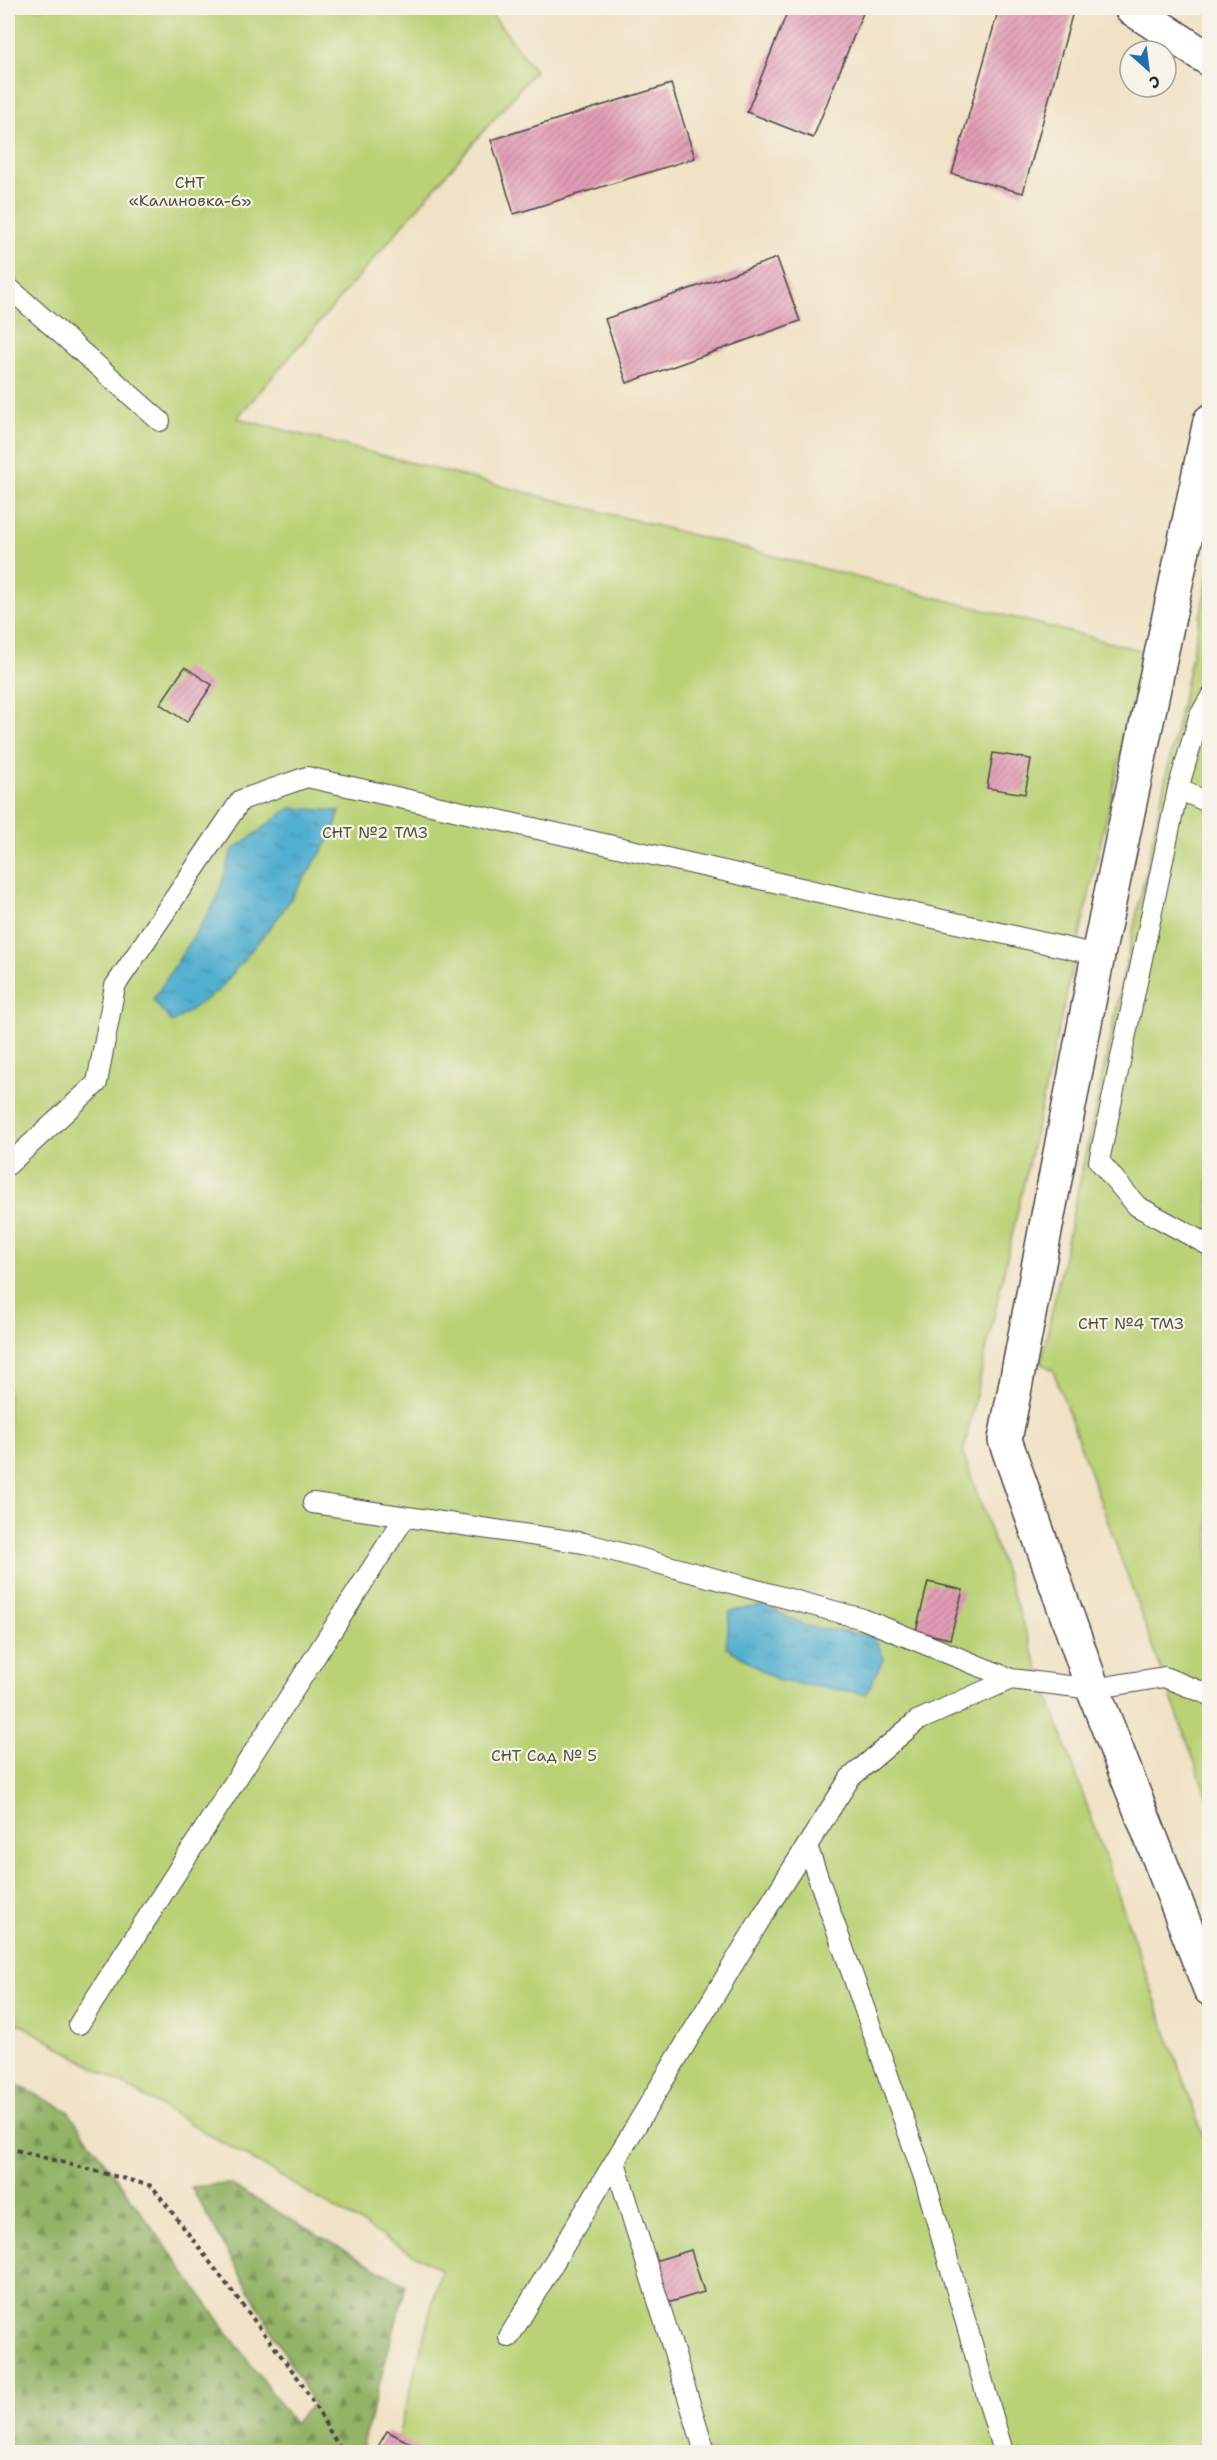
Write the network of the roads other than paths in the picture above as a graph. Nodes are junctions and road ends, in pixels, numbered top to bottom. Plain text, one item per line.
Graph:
1 (1131, 8) edge
2 (1209, 60) edge
3 (8, 287) edge
4 (1209, 421) edge
5 (160, 422) dead end
6 (1209, 698) edge
7 (1178, 789) junction
8 (1209, 803) edge
9 (1098, 955) junction
10 (8, 1165) edge
11 (1209, 1246) edge
12 (313, 1503) dead end
13 (405, 1517) junction
14 (1011, 1679) junction
15 (1093, 1689) junction
16 (1209, 1695) edge
17 (807, 1846) junction
18 (1209, 1989) edge
19 (79, 2024) dead end
20 (615, 2162) junction
21 (509, 2337) dead end
22 (705, 2452) edge
23 (1003, 2452) edge

1 - 2 street
3 - 5 lane
4 - 9 street
6 - 7 lane
7 - 8 lane
7 - 11 lane
9 - 10 lane
9 - 15 street
12 - 13 lane
13 - 14 lane
13 - 19 lane
14 - 15 lane
14 - 17 lane
15 - 16 lane
15 - 18 street
17 - 20 lane
17 - 23 lane
20 - 21 lane
20 - 22 lane

